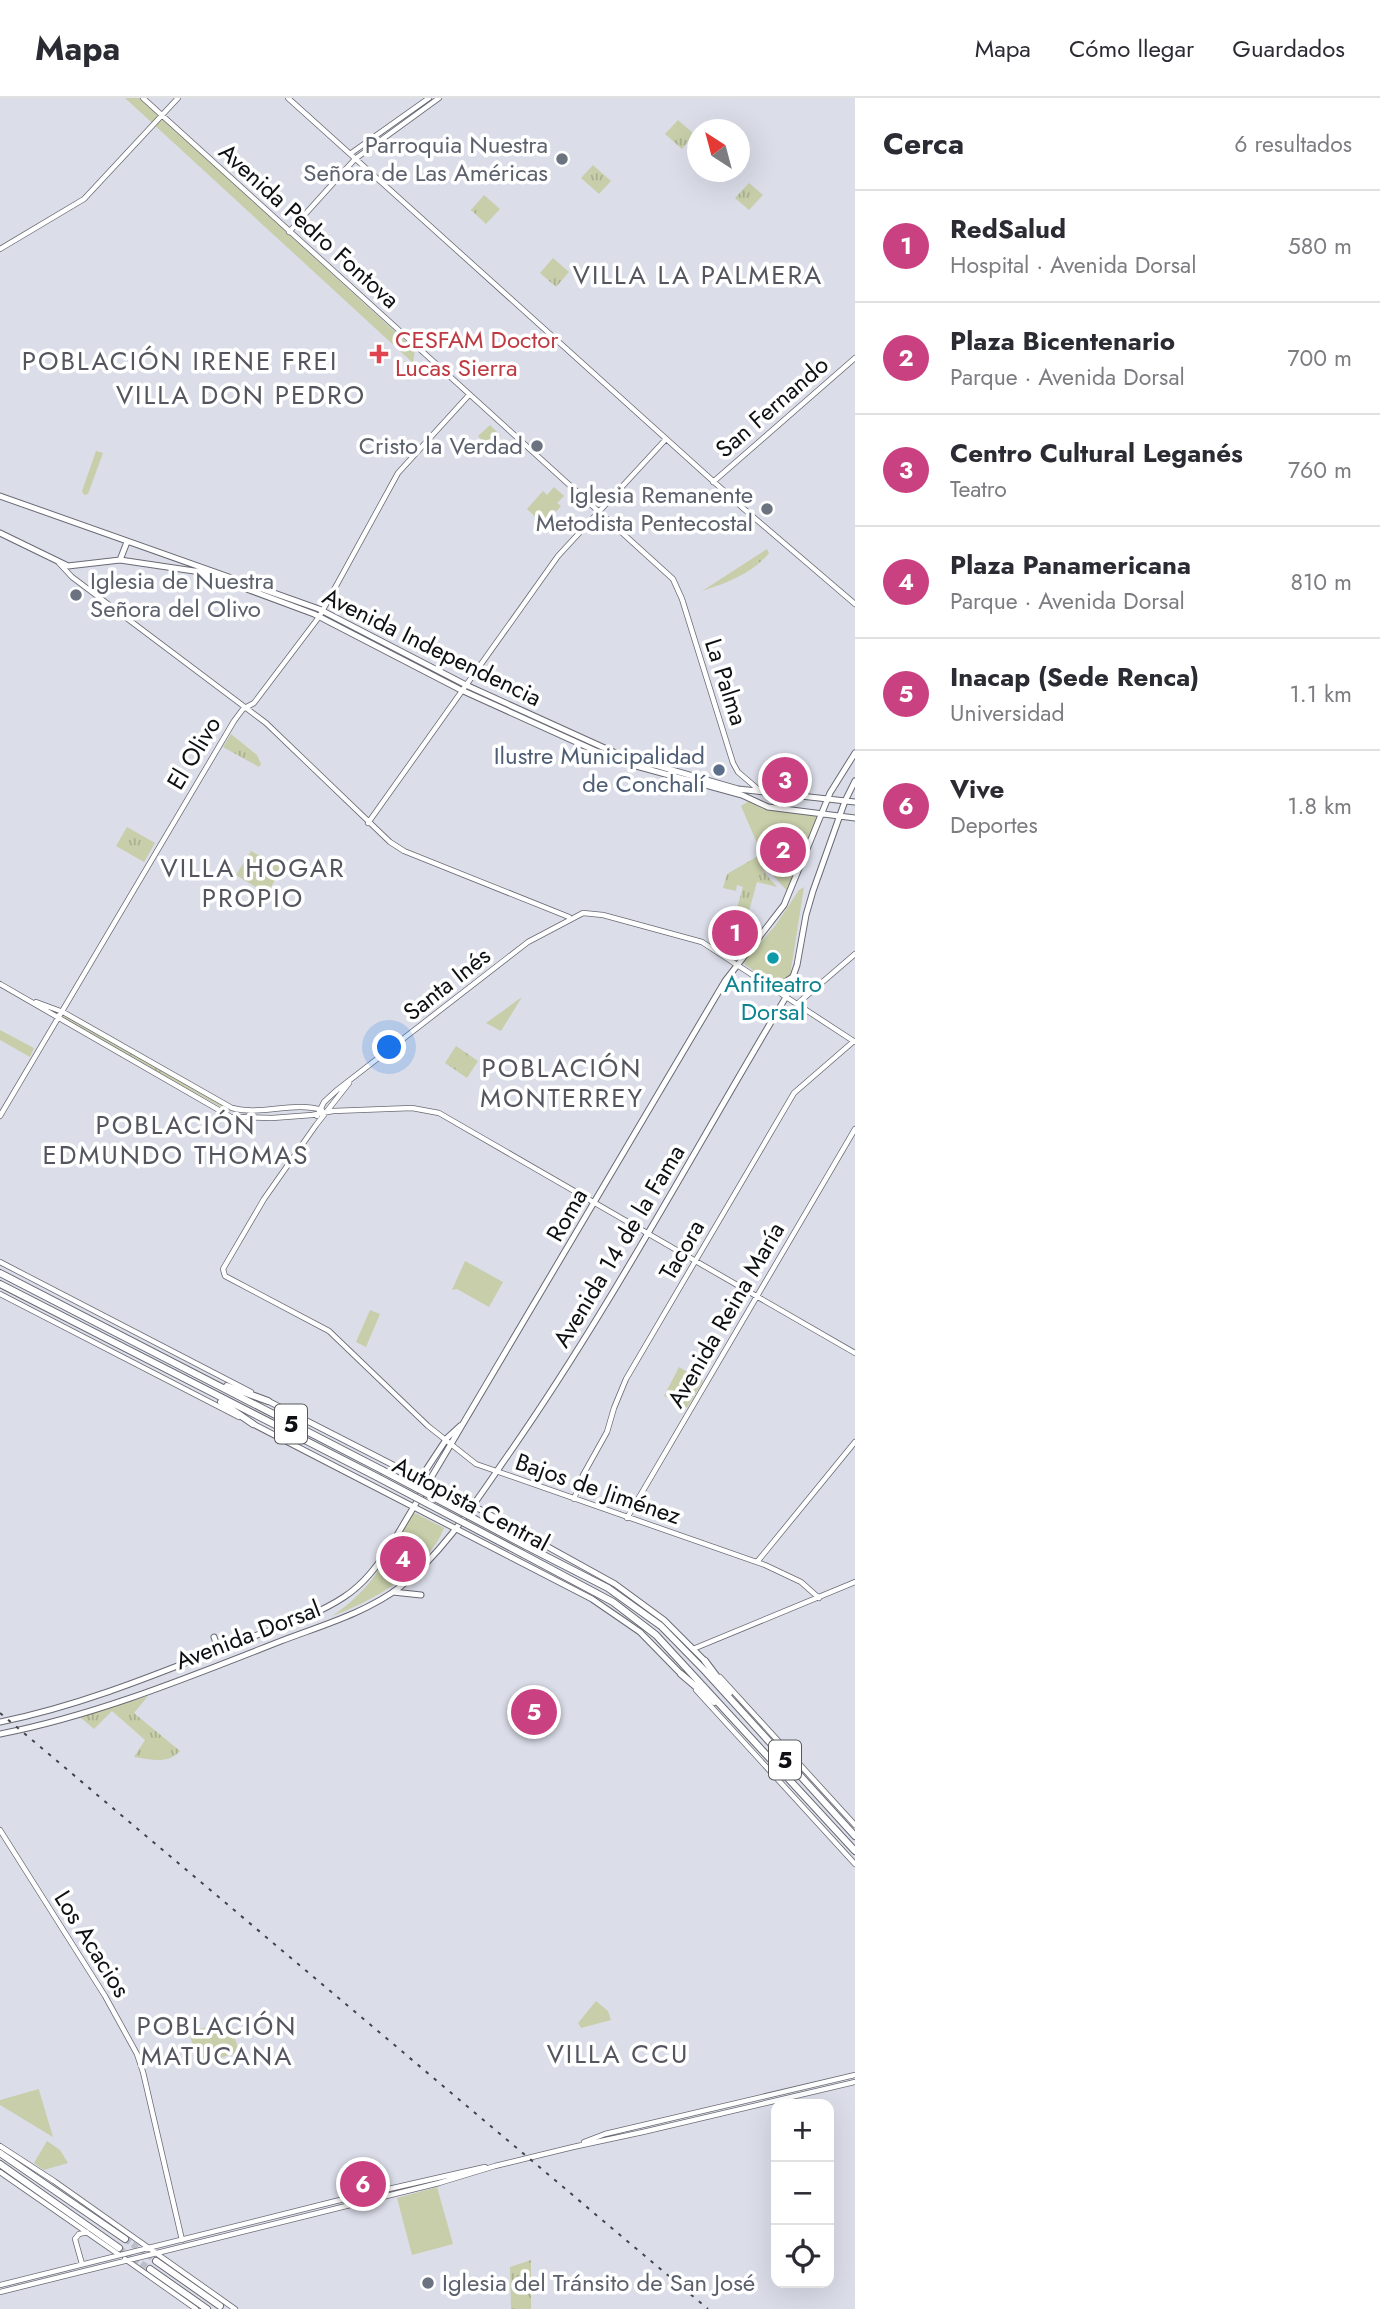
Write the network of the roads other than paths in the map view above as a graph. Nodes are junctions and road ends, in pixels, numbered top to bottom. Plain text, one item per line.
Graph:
1 (143, 98) edge
2 (178, 98) edge
3 (288, 98) edge
4 (429, 98) edge
5 (439, 98) edge
6 (162, 116) junction
7 (352, 156) junction
8 (289, 232) junction
9 (0, 249) edge
10 (855, 358) edge
11 (469, 395) junction
12 (666, 439) junction
13 (713, 481) junction
14 (0, 496) edge
15 (599, 513) junction
16 (0, 533) edge
17 (127, 542) junction
18 (120, 560) junction
19 (59, 563) junction
20 (670, 577) joint
21 (855, 604) edge
22 (321, 614) junction
23 (466, 689) junction
24 (246, 707) junction
25 (855, 753) edge
26 (855, 781) edge
27 (759, 791) junction
28 (827, 798) junction
29 (845, 801) junction
30 (855, 802) edge
31 (822, 813) junction
32 (840, 816) junction
33 (855, 818) edge
34 (368, 823) junction
35 (570, 918) junction
36 (855, 954) edge
37 (737, 964) junction
38 (794, 976) junction
39 (0, 984) edge
40 (767, 985) junction
41 (786, 997) junction
42 (35, 1002) junction
43 (797, 1004) junction
44 (62, 1012) junction
45 (58, 1018) junction
46 (855, 1041) edge
47 (349, 1083) junction
48 (232, 1108) junction
49 (319, 1112) junction
50 (326, 1112) junction
51 (0, 1116) edge
52 (232, 1116) junction
53 (316, 1125) junction
54 (855, 1129) edge
55 (594, 1203) junction
56 (647, 1233) junction
57 (696, 1261) junction
58 (0, 1262) edge
59 (0, 1273) edge
60 (223, 1273) joint
61 (0, 1284) edge
62 (0, 1294) edge
63 (757, 1296) junction
64 (855, 1353) edge
65 (201, 1376) junction
66 (196, 1385) junction
67 (268, 1401) junction
68 (253, 1424) junction
69 (855, 1441) edge
70 (447, 1443) junction
71 (496, 1472) junction
72 (420, 1479) junction
73 (427, 1483) junction
74 (574, 1499) junction
75 (414, 1506) junction
76 (472, 1506) junction
77 (627, 1518) junction
78 (503, 1523) junction
79 (456, 1528) junction
80 (491, 1546) junction
81 (757, 1562) junction
82 (855, 1582) edge
83 (393, 1592) junction
84 (421, 1595) dead end
85 (819, 1598) junction
86 (214, 1637) dead end
87 (693, 1648) junction
88 (213, 1652) junction
89 (705, 1661) junction
90 (681, 1674) junction
91 (734, 1719) junction
92 (748, 1720) junction
93 (0, 1723) edge
94 (0, 1734) edge
95 (855, 1825) edge
96 (0, 1830) edge
97 (855, 1836) edge
98 (855, 1852) edge
99 (855, 1864) edge
100 (855, 2075) edge
101 (855, 2082) edge
102 (0, 2146) edge
103 (573, 2147) junction
104 (0, 2153) edge
105 (0, 2164) edge
106 (0, 2172) edge
107 (88, 2232) junction
108 (125, 2239) tunnel mouth
109 (183, 2243) junction
110 (148, 2248) junction
111 (172, 2248) junction
112 (119, 2251) junction
113 (155, 2253) junction
114 (126, 2260) junction
115 (156, 2261) tunnel mouth
116 (170, 2263) junction
117 (82, 2264) junction
118 (150, 2269) tunnel mouth
119 (0, 2285) edge
120 (0, 2292) edge
121 (220, 2306) dead end
122 (196, 2309) edge
123 (206, 2309) edge
124 (235, 2309) edge

1 - 6 street, Avenida Pedro Fontova
2 - 6 street
3 - 7 street
4 - 7 street
5 - 7 street
6 - 8 street, Avenida Pedro Fontova
6 - 9 street
7 - 8 street
7 - 12 street
8 - 11 street, Avenida Pedro Fontova
10 - 13 street, San Fernando
11 - 15 street, Avenida Pedro Fontova
11 - 22 street, El Olivo
12 - 13 street
12 - 15 street
13 - 21 street
14 - 17 main road, Avenida Independencia
15 - 20 street, Avenida Pedro Fontova
15 - 23 street
16 - 19 main road, Avenida Independencia
17 - 18 main road
17 - 22 main road, Avenida Independencia
18 - 19 main road, Avenida Independencia
18 - 22 main road, Avenida Independencia
19 - 24 street
20 - 27 street, La Palma
22 - 23 main road, Avenida Independencia
22 - 24 street, El Olivo
23 - 27 main road, Avenida Independencia
23 - 31 main road, Avenida Independencia
23 - 34 street
24 - 34 street
24 - 44 street, El Olivo
25 - 28 main road
26 - 29 main road
27 - 28 main road, Avenida Independencia
28 - 29 main road, Avenida Independencia
28 - 31 main road
29 - 30 main road, Avenida Independencia
29 - 32 main road
31 - 32 main road, Avenida Independencia
31 - 37 main road
32 - 33 main road, Avenida Independencia
32 - 38 main road
34 - 35 street
35 - 37 street
35 - 47 street, Santa Inés
36 - 43 street
37 - 40 street
37 - 55 main road, Roma
38 - 40 main road
38 - 41 main road
39 - 42 street
40 - 41 street
41 - 43 street
41 - 56 main road, Avenida 14 de la Fama
42 - 44 street
42 - 45 street
43 - 46 street
44 - 45 street, El Olivo
44 - 48 street
45 - 51 street, El Olivo
45 - 52 street
46 - 57 street, Tacora
47 - 49 street, Santa Inés
47 - 50 street, Santa Inés
48 - 49 street
48 - 52 street
49 - 50 street
49 - 52 street
49 - 53 street, Santa Inés
50 - 53 street, Santa Inés
50 - 55 street
53 - 60 street, Santa Inés
54 - 63 street, Avenida Reina María
55 - 56 street
55 - 70 main road, Roma
56 - 57 street
56 - 71 main road, Avenida 14 de la Fama
57 - 63 street
57 - 74 street, Tacora
58 - 67 street
59 - 65 highway, Autopista Central / 5
60 - 70 street, Bajos de Jiménez
61 - 66 highway, Autopista Central / 5
62 - 68 street
63 - 64 street
63 - 77 street, Avenida Reina María
65 - 67 highway
65 - 92 highway, Autopista Central / 5, bridge
66 - 68 highway
66 - 91 highway, Autopista Central / 5, bridge
67 - 72 main road
68 - 75 main road
69 - 81 street
70 - 71 street, Bajos de Jiménez
70 - 72 main road
70 - 73 main road, Roma
71 - 74 street, Bajos de Jiménez
71 - 76 main road, Avenida 14 de la Fama
72 - 73 main road
73 - 75 main road, Avenida Dorsal
73 - 76 main road
74 - 77 street, Bajos de Jiménez
75 - 79 main road
75 - 88 main road, Avenida Dorsal
76 - 78 main road
76 - 79 main road, Avenida Dorsal
77 - 81 street, Bajos de Jiménez
78 - 80 main road
78 - 87 main road
79 - 80 main road
79 - 83 main road, Avenida Dorsal
80 - 90 main road
81 - 85 street, Bajos de Jiménez
82 - 85 street
83 - 84 main road
83 - 94 main road, Avenida Dorsal
85 - 87 street
86 - 88 main road
87 - 89 main road
88 - 93 main road, Avenida Dorsal
89 - 92 highway
89 - 95 street
90 - 91 highway
90 - 99 street
91 - 98 highway, Autopista Central / 5
92 - 97 highway, Autopista Central / 5
96 - 109 street, Los Acacios
100 - 103 street
101 - 103 street
102 - 110 street
103 - 109 street
104 - 108 highway
105 - 112 highway
106 - 107 street
107 - 112 street
107 - 117 street
109 - 110 street
109 - 111 street
110 - 112 street
110 - 113 street
111 - 113 street
111 - 116 street
112 - 114 street
112 - 117 street
113 - 114 street
113 - 116 street
114 - 120 street
114 - 122 street
115 - 121 highway
116 - 124 street
117 - 119 street
118 - 123 highway

